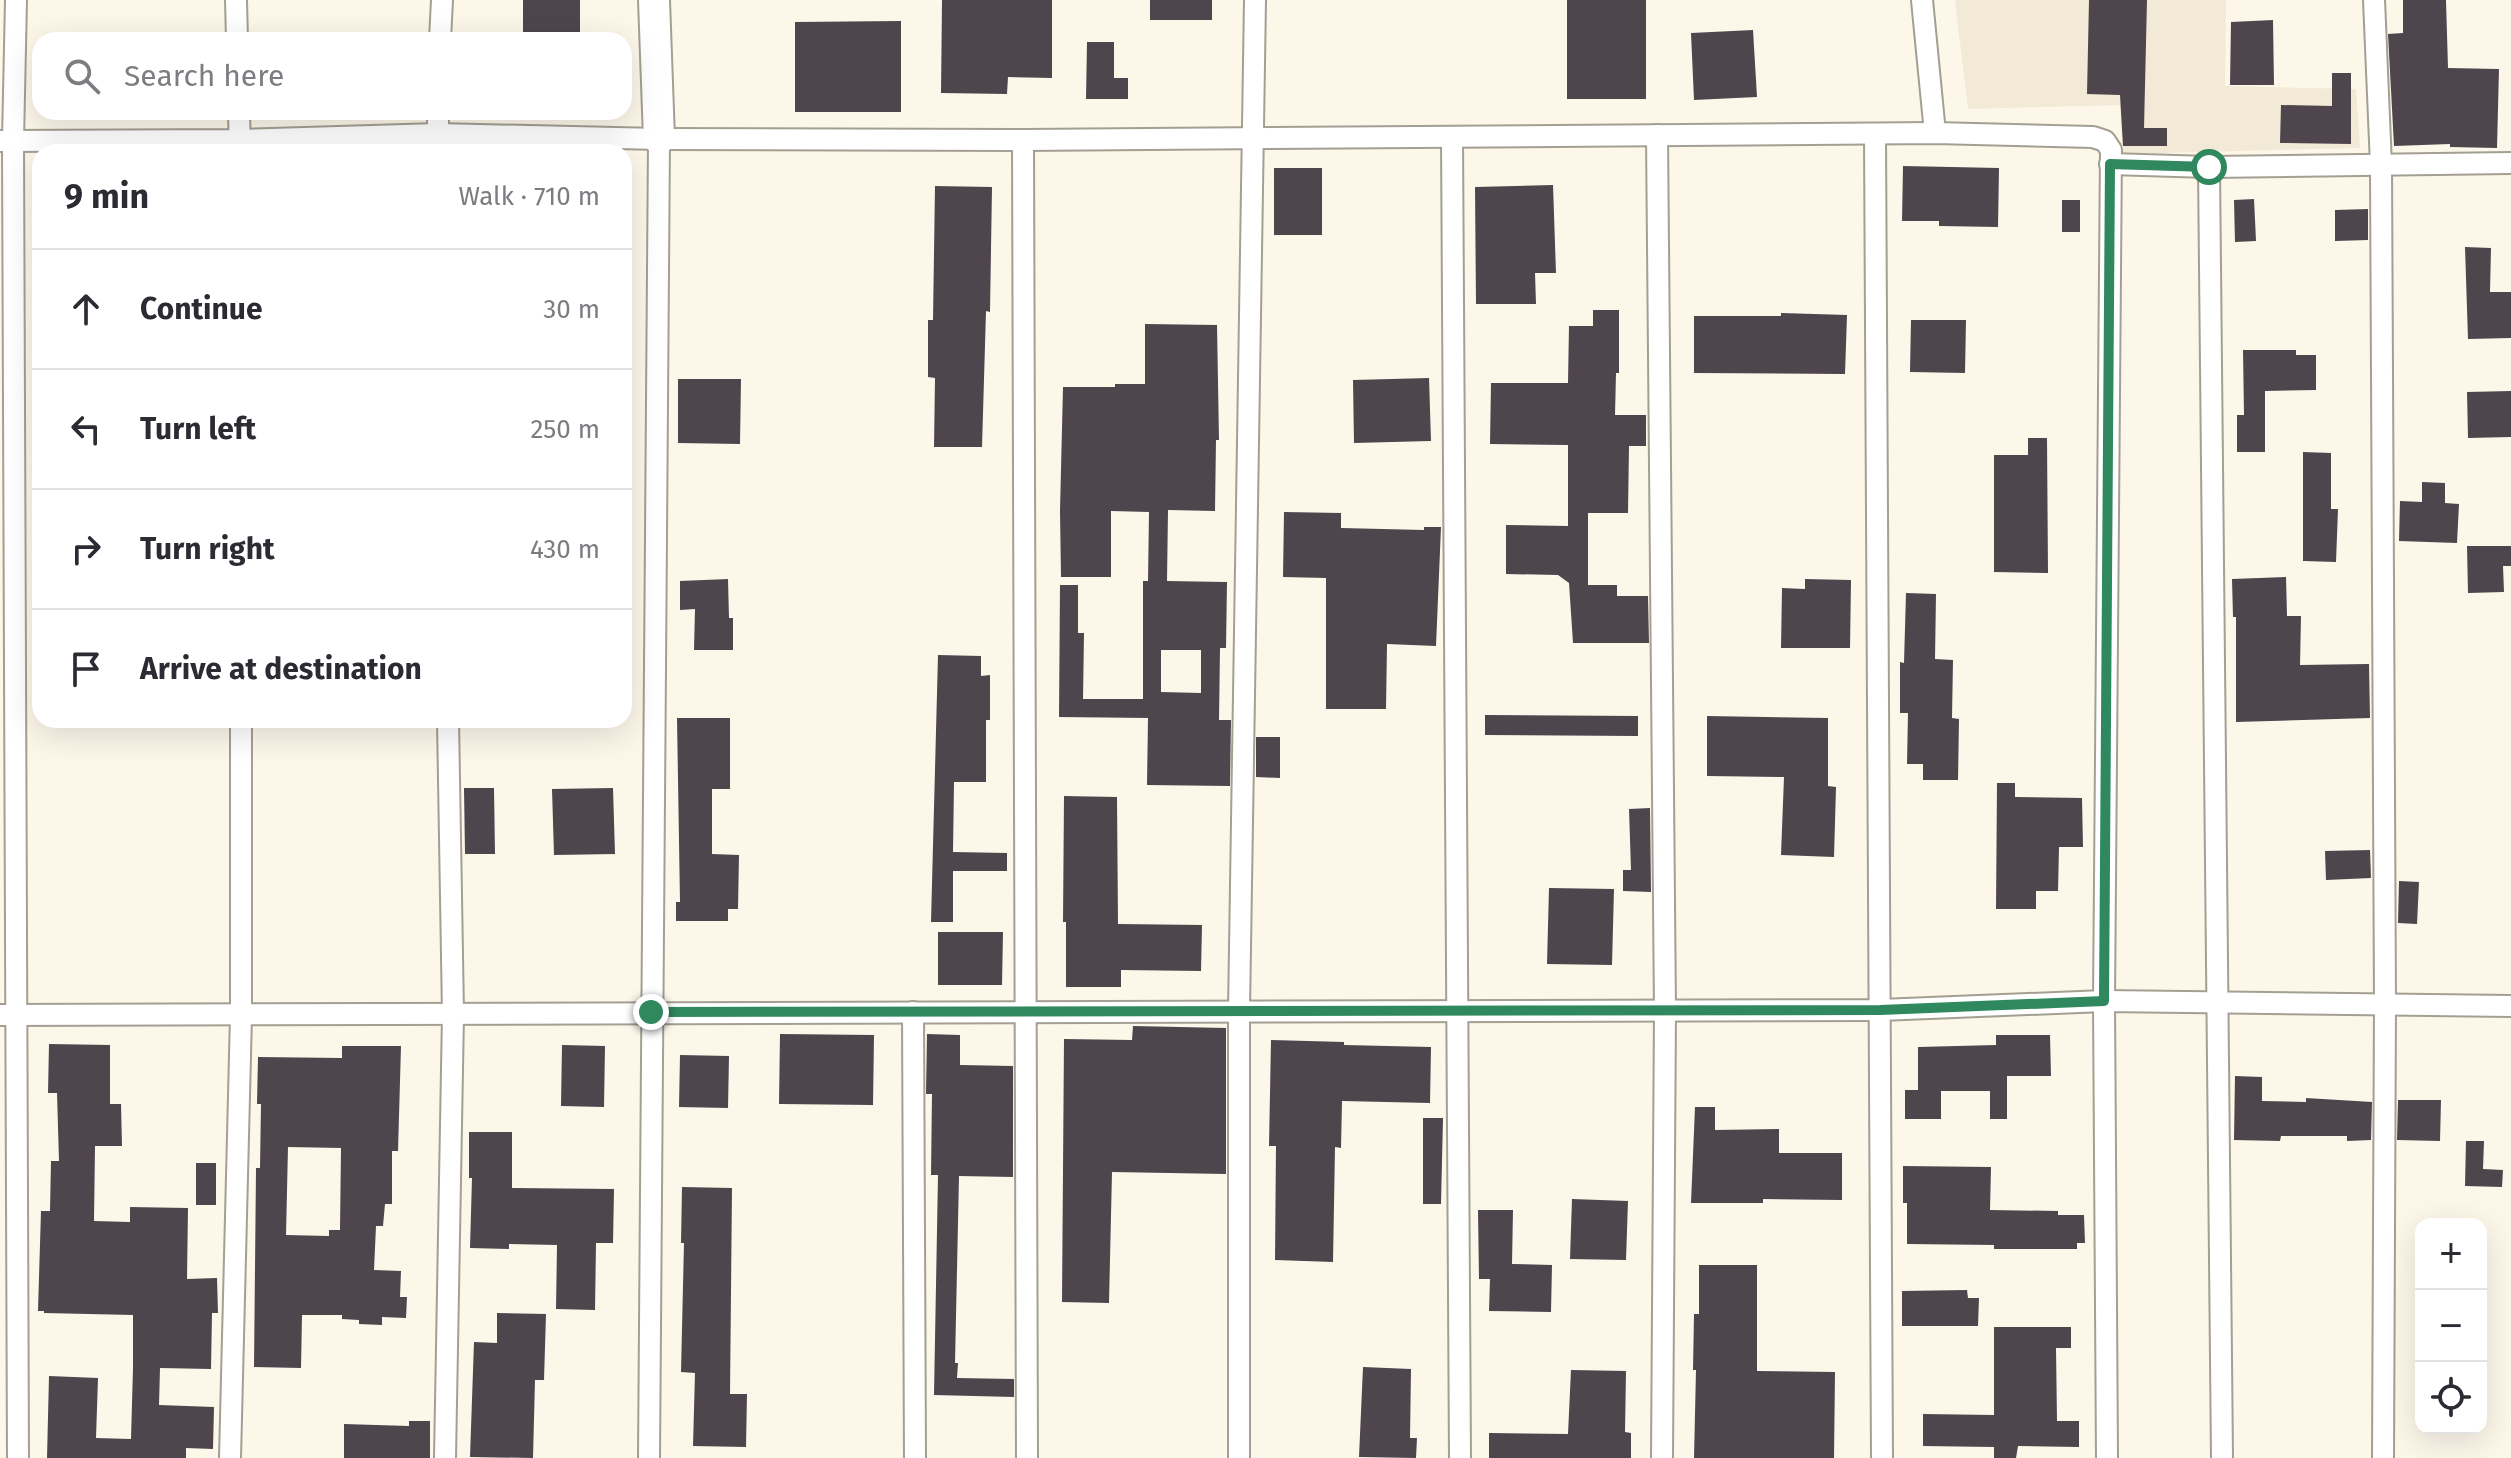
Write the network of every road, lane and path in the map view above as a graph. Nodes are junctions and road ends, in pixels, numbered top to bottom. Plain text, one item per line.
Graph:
1 (16, 0) edge
2 (236, 0) edge
3 (442, 0) edge
4 (654, 0) edge
5 (1255, 0) edge
6 (1922, 0) edge
7 (2374, 0) edge
8 (237, 32) edge
9 (440, 32) edge
10 (239, 120) edge
11 (438, 120) edge
12 (1935, 133) junction
13 (1875, 134) junction
14 (1657, 135) junction
15 (1452, 137) junction
16 (1252, 138) junction
17 (659, 139) junction
18 (1023, 140) junction
19 (6, 141) edge
20 (438, 143) edge
21 (146, 144) edge
22 (240, 144) edge
23 (372, 144) edge
24 (2511, 163) edge
25 (2110, 164) junction
26 (2381, 165) junction
27 (2209, 167) junction
28 (241, 728) edge
29 (448, 728) edge
30 (2104, 1001) junction
31 (2220, 1003) junction
32 (2385, 1004) junction
33 (2511, 1006) edge
34 (1880, 1010) junction
35 (1239, 1011) junction
36 (1457, 1011) junction
37 (1665, 1011) junction
38 (651, 1012) junction
39 (913, 1012) junction
40 (1025, 1012) junction
41 (453, 1014) junction
42 (8, 1015) edge
43 (241, 1015) junction
44 (18, 1458) edge
45 (230, 1458) edge
46 (445, 1458) edge
47 (649, 1458) edge
48 (915, 1458) edge
49 (1027, 1458) edge
50 (1239, 1458) edge
51 (1460, 1458) edge
52 (1662, 1458) edge
53 (1882, 1458) edge
54 (2107, 1458) edge
55 (2222, 1458) edge
56 (2383, 1458) edge

1 - 19 street
2 - 8 street
3 - 9 street
4 - 17 street
5 - 16 street
6 - 12 street
7 - 26 street
10 - 22 street
11 - 20 street
12 - 13 street
12 - 25 street
13 - 14 street
13 - 34 street
14 - 15 street
14 - 37 street
15 - 16 street
15 - 36 street
16 - 18 street
16 - 35 street
17 - 18 street
17 - 20 street
17 - 38 street
18 - 40 street
19 - 21 street
19 - 42 street
20 - 23 street
24 - 26 street
25 - 27 street
25 - 30 street
26 - 27 street
26 - 32 street
27 - 31 street
28 - 43 street
29 - 41 street
30 - 31 street
30 - 34 street
30 - 54 street
31 - 32 street
31 - 55 street
32 - 33 street
32 - 56 street
34 - 37 street
34 - 53 street
35 - 36 street
35 - 40 street
35 - 50 street
36 - 37 street
36 - 51 street
37 - 52 street
38 - 39 street
38 - 41 street
38 - 47 street
39 - 40 street
39 - 48 street
40 - 49 street
41 - 43 street
41 - 46 street
42 - 43 street
42 - 44 street
43 - 45 street

